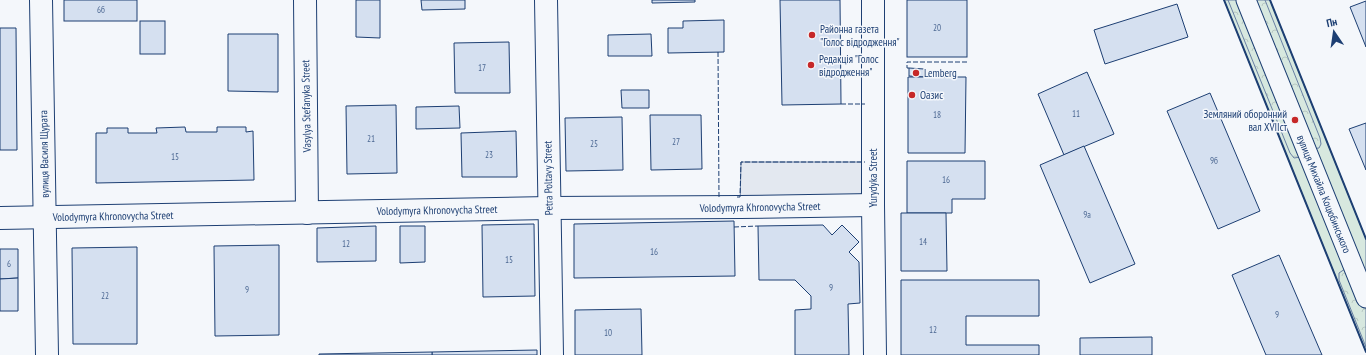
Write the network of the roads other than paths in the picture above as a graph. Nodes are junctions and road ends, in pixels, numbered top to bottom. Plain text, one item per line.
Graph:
1 (41, 0) edge
2 (305, 0) edge
3 (546, 0) edge
4 (873, 0) edge
5 (1246, 0) edge
6 (873, 205) junction
7 (549, 208) junction
8 (307, 212) junction
9 (45, 217) junction
10 (0, 218) edge
11 (1366, 298) edge
12 (47, 355) edge
13 (552, 355) edge
14 (875, 355) edge

1 - 9 street, вулиця Василя Щурата
2 - 8 street, Vasylya Stefanyka Street
3 - 7 street, Petra Poltavy Street
4 - 6 street, Yurydyka Street
5 - 11 street, вулиця Михайла Коцюбинського
6 - 7 street, Volodymyra Khronovycha Street
6 - 14 street, Yurydyka Street
7 - 8 street, Volodymyra Khronovycha Street
7 - 13 street, Petra Poltavy Street
8 - 9 street, Volodymyra Khronovycha Street
9 - 10 street, Volodymyra Khronovycha Street
9 - 12 street, вулиця Василя Щурата

